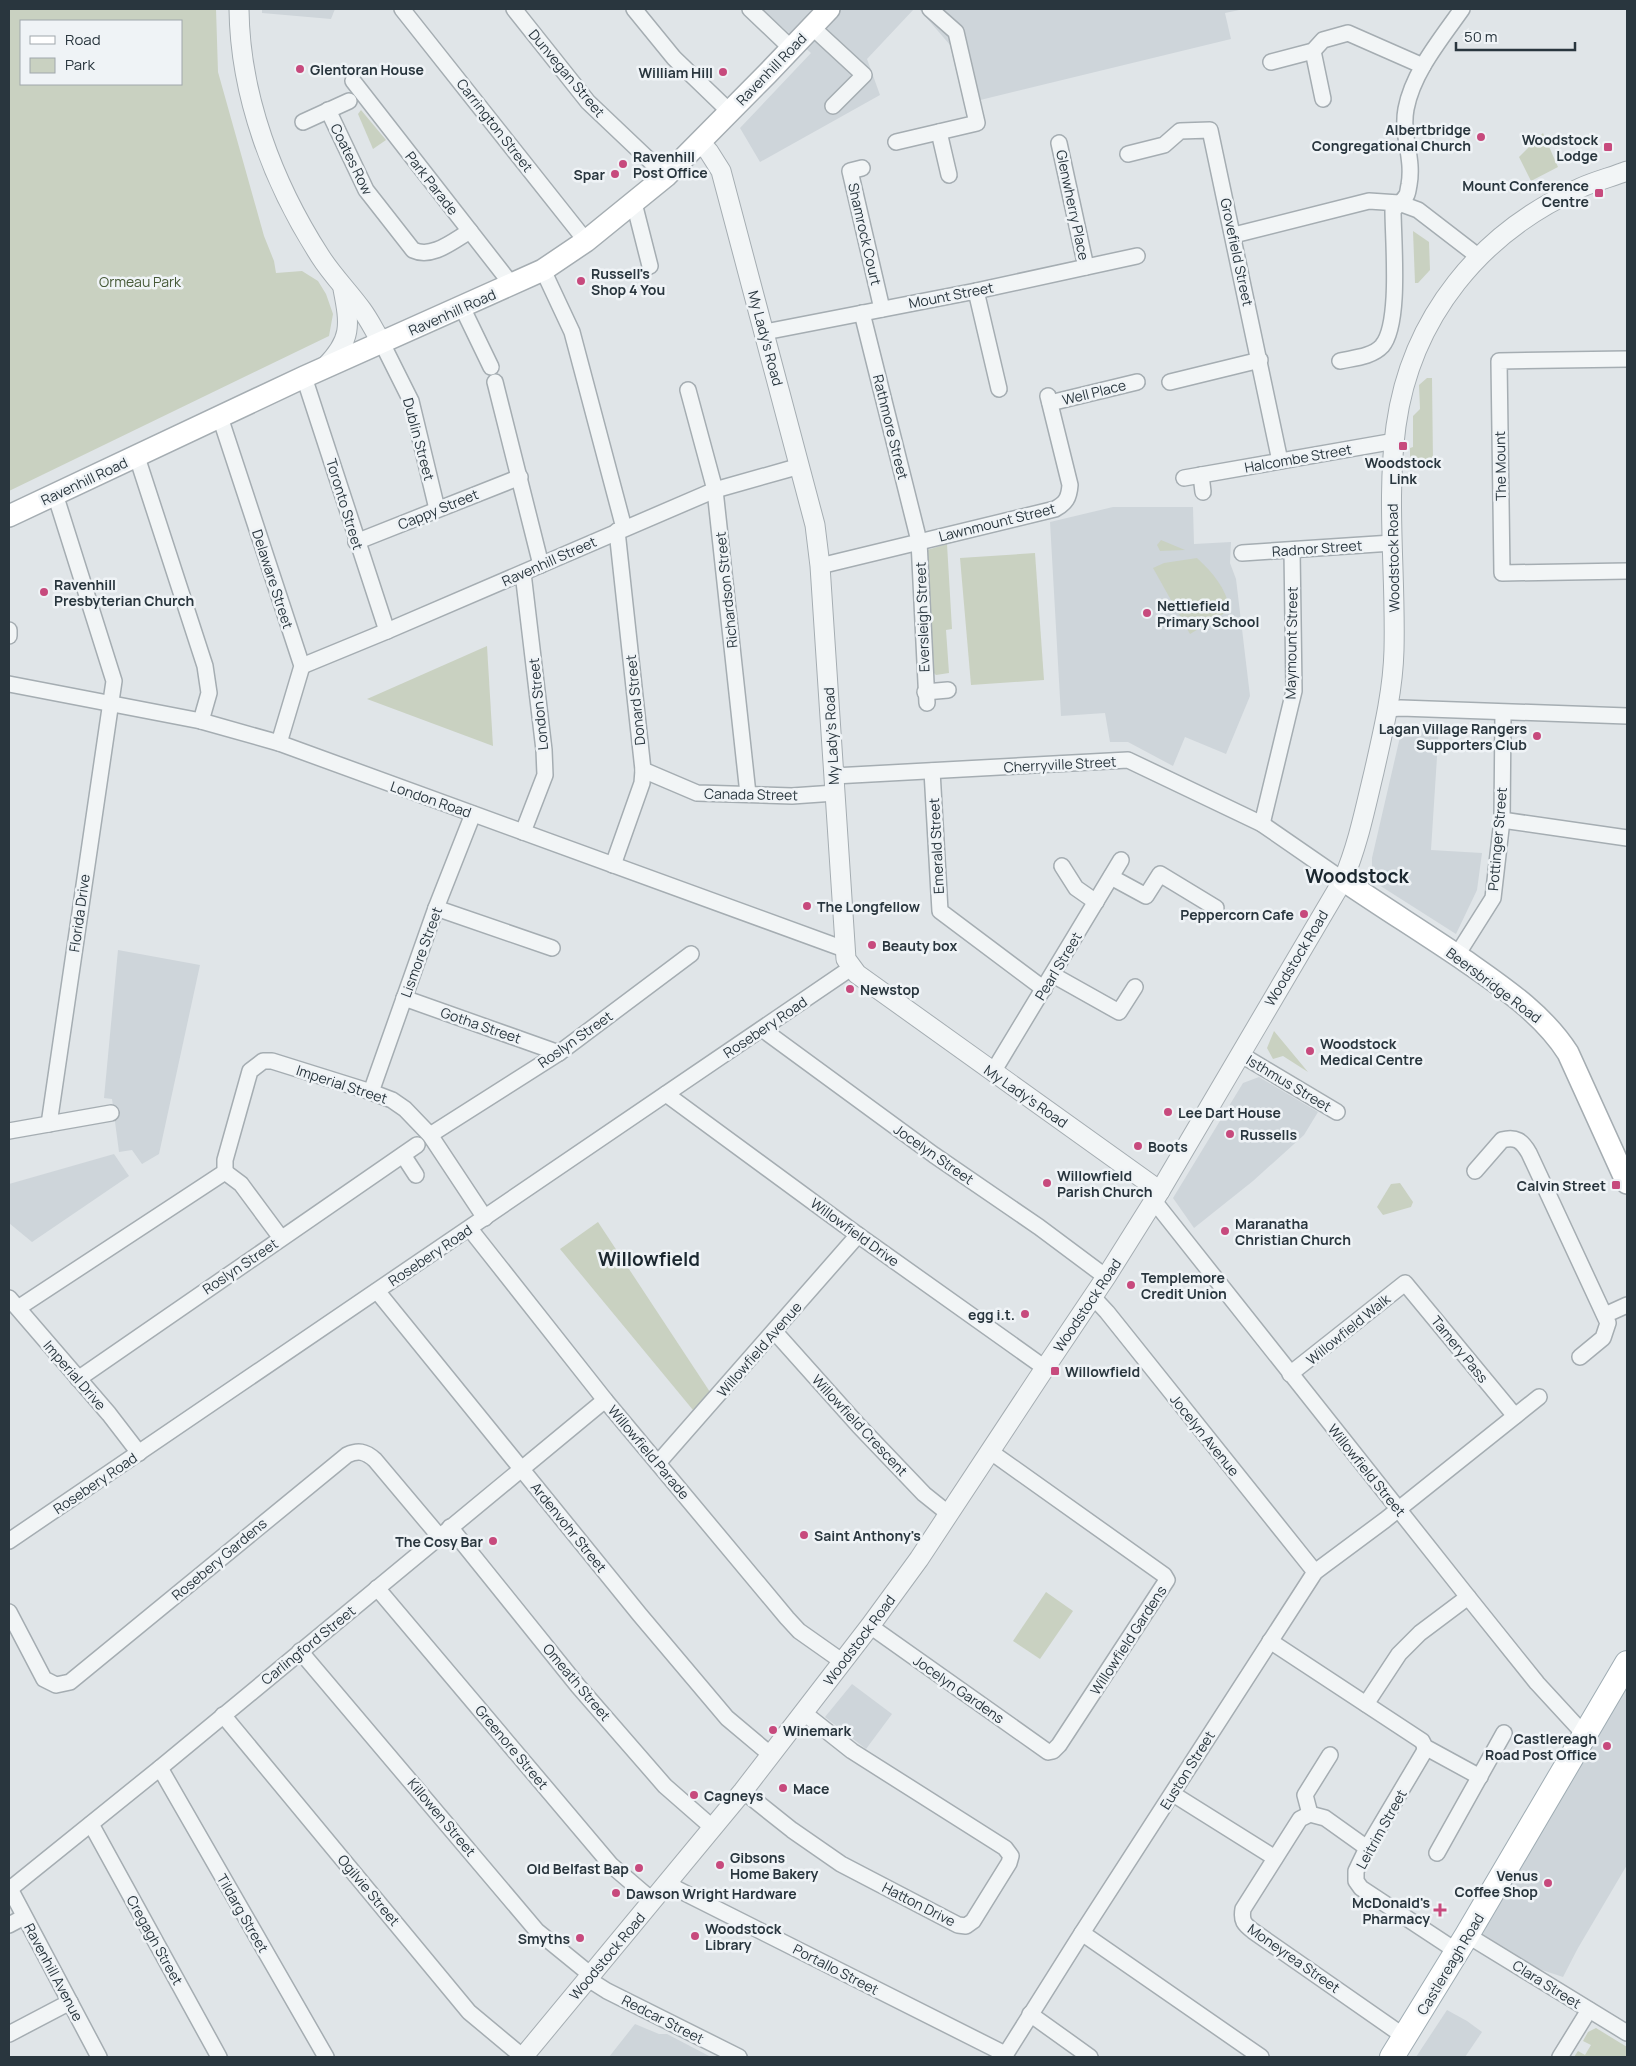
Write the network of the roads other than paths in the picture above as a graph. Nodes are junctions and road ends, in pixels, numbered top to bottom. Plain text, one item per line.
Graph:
1 (239, 9) edge
2 (402, 9) edge
3 (514, 9) edge
4 (634, 9) edge
5 (750, 9) edge
6 (829, 9) edge
7 (930, 9) edge
8 (1462, 9) edge
9 (812, 27) junction
10 (792, 49) junction
11 (1312, 51) junction
12 (1271, 62) dead end
13 (1424, 66) junction
14 (353, 81) dead end
15 (1323, 100) dead end
16 (349, 101) dead end
17 (832, 106) dead end
18 (328, 110) junction
19 (730, 112) junction
20 (303, 122) dead end
21 (939, 132) junction
22 (700, 142) junction
23 (896, 142) dead end
24 (1059, 143) dead end
25 (1128, 154) dead end
26 (862, 168) dead end
27 (1627, 171) edge
28 (949, 175) dead end
29 (666, 176) junction
30 (634, 203) junction
31 (1399, 203) junction
32 (470, 231) junction
33 (1234, 236) junction
34 (586, 241) junction
35 (1137, 256) dead end
36 (1479, 257) junction
37 (650, 266) dead end
38 (1086, 267) junction
39 (543, 270) junction
40 (342, 285) junction
41 (512, 285) junction
42 (976, 290) junction
43 (462, 307) junction
44 (882, 309) junction
45 (862, 313) junction
46 (765, 332) junction
47 (382, 343) junction
48 (1627, 359) edge
49 (1260, 360) junction
50 (1340, 361) dead end
51 (491, 367) dead end
52 (325, 368) junction
53 (304, 377) junction
54 (495, 382) dead end
55 (1137, 382) dead end
56 (1170, 382) dead end
57 (999, 389) dead end
58 (688, 390) dead end
59 (1049, 399) joint
60 (220, 417) junction
61 (1395, 442) junction
62 (136, 456) junction
63 (1280, 461) junction
64 (800, 466) junction
65 (1201, 475) junction
66 (520, 477) junction
67 (1184, 478) dead end
68 (715, 490) junction
69 (1204, 492) dead end
70 (55, 494) junction
71 (437, 509) junction
72 (9, 516) edge
73 (621, 530) junction
74 (919, 541) junction
75 (356, 542) junction
76 (1392, 543) junction
77 (1292, 550) junction
78 (1242, 553) dead end
79 (541, 565) junction
80 (820, 566) junction
81 (1627, 571) edge
82 (524, 573) junction
83 (9, 630) edge
84 (387, 631) junction
85 (9, 636) edge
86 (302, 666) junction
87 (9, 684) edge
88 (948, 690) dead end
89 (111, 703) junction
90 (1388, 709) junction
91 (1503, 713) junction
92 (1627, 716) edge
93 (201, 721) junction
94 (279, 743) junction
95 (643, 770) junction
96 (932, 771) junction
97 (834, 784) junction
98 (748, 794) junction
99 (473, 814) junction
100 (1502, 820) junction
101 (1262, 824) junction
102 (523, 832) junction
103 (1627, 838) edge
104 (1121, 860) dead end
105 (613, 865) junction
106 (1062, 866) dead end
107 (1111, 877) junction
108 (1343, 880) junction
109 (1096, 902) junction
110 (436, 908) junction
111 (1216, 908) dead end
112 (552, 948) dead end
113 (844, 949) junction
114 (691, 954) dead end
115 (1456, 955) junction
116 (851, 968) junction
117 (1053, 975) junction
118 (1135, 987) dead end
119 (1044, 989) junction
120 (404, 998) junction
121 (762, 1029) junction
122 (558, 1053) junction
123 (1240, 1054) junction
124 (993, 1072) junction
125 (370, 1092) junction
126 (666, 1094) junction
127 (1337, 1112) dead end
128 (111, 1113) dead end
129 (49, 1124) junction
130 (9, 1131) edge
131 (430, 1135) junction
132 (416, 1145) dead end
133 (1621, 1152) edge
134 (403, 1155) junction
135 (1475, 1171) dead end
136 (225, 1172) junction
137 (416, 1174) dead end
138 (1627, 1183) edge
139 (1157, 1196) junction
140 (485, 1218) junction
141 (470, 1229) junction
142 (858, 1235) junction
143 (282, 1238) junction
144 (1106, 1278) junction
145 (1405, 1283) joint
146 (377, 1291) junction
147 (1094, 1298) junction
148 (13, 1303) edge
149 (1627, 1305) edge
150 (1605, 1315) junction
151 (775, 1332) junction
152 (1580, 1357) dead end
153 (1050, 1360) junction
154 (1290, 1374) junction
155 (78, 1379) junction
156 (1539, 1397) dead end
157 (605, 1400) junction
158 (1515, 1416) junction
159 (991, 1452) junction
160 (139, 1453) junction
161 (658, 1464) junction
162 (522, 1469) junction
163 (1398, 1509) junction
164 (949, 1514) junction
165 (444, 1532) junction
166 (9, 1541) edge
167 (1315, 1572) junction
168 (377, 1588) junction
169 (1468, 1597) junction
170 (9, 1612) edge
171 (870, 1626) junction
172 (1270, 1641) junction
173 (300, 1651) junction
174 (843, 1662) junction
175 (1627, 1662) edge
176 (1366, 1704) junction
177 (804, 1712) junction
178 (223, 1715) junction
179 (1504, 1733) dead end
180 (1584, 1734) junction
181 (1425, 1747) junction
182 (1048, 1752) joint
183 (771, 1755) junction
184 (1330, 1755) dead end
185 (160, 1768) junction
186 (1480, 1777) junction
187 (743, 1791) junction
188 (1173, 1794) junction
189 (1310, 1814) junction
190 (91, 1824) junction
191 (713, 1828) junction
192 (1367, 1848) junction
193 (1436, 1853) dead end
194 (1275, 1858) junction
195 (668, 1882) junction
196 (9, 1888) edge
197 (653, 1900) junction
198 (24, 1917) junction
199 (9, 1925) edge
200 (1082, 1933) junction
201 (1462, 1944) junction
202 (586, 1981) junction
203 (70, 2002) junction
204 (1589, 2010) junction
205 (1030, 2014) junction
206 (9, 2034) edge
207 (1627, 2034) edge
208 (1405, 2037) junction
209 (1005, 2056) edge
210 (99, 2057) edge
211 (219, 2057) edge
212 (326, 2057) edge
213 (523, 2057) edge
214 (739, 2057) edge
215 (1090, 2057) edge
216 (1261, 2057) edge
217 (1392, 2057) edge
218 (1560, 2057) edge

1 - 40 street
2 - 34 street, Carrington Street
3 - 29 street, Dunvegan Street
4 - 19 street
5 - 10 street
6 - 9 main road, Ravenhill Road
7 - 21 street
8 - 13 street
9 - 10 main road, Ravenhill Road
9 - 17 street
10 - 19 main road, Ravenhill Road
11 - 12 street
11 - 13 street
11 - 15 street
13 - 31 street
14 - 32 street, Park Parade
16 - 18 street, Coates Row
18 - 20 street, Coates Row
18 - 32 street, Coates Row
19 - 22 main road, Ravenhill Road
21 - 23 street
21 - 28 street
22 - 29 main road, Ravenhill Road
22 - 46 street, My Lady's Road
24 - 38 street, Glenwherry Place
25 - 33 street, Grovefield Street
26 - 44 street, Shamrock Court
27 - 36 street
29 - 30 main road, Ravenhill Road
30 - 34 main road, Ravenhill Road
30 - 37 street
31 - 33 street
31 - 36 street
31 - 50 street
32 - 41 street, Park Parade
33 - 49 street, Grovefield Street
34 - 39 main road, Ravenhill Road
35 - 38 street, Mount Street
36 - 61 street
38 - 42 street, Mount Street
39 - 41 main road, Ravenhill Road
39 - 73 street, Donard Street
40 - 47 street
40 - 52 street
41 - 43 main road, Ravenhill Road
42 - 44 street, Mount Street
42 - 57 street
43 - 47 main road, Ravenhill Road
43 - 51 street
44 - 45 street, Mount Street
45 - 46 street, Mount Street
45 - 74 street, Rathmore Street
46 - 64 street, My Lady's Road
47 - 52 main road, Ravenhill Road
47 - 71 street, Dublin Street
48 - 81 street, The Mount
49 - 56 street
49 - 63 street, Grovefield Street
52 - 53 main road, Ravenhill Road
53 - 60 main road, Ravenhill Road
53 - 75 street, Toronto Street
54 - 66 street
55 - 59 street, Well Place
58 - 68 street, Richardson Street
59 - 74 street, Lawnmount Street
60 - 62 main road, Ravenhill Road
60 - 86 street, Delaware Street
61 - 63 street, Halcombe Street
61 - 76 street, Woodstock Road
62 - 70 main road, Ravenhill Road
62 - 93 street
63 - 65 street, Halcombe Street
64 - 68 street, Ravenhill Street
64 - 80 street, My Lady's Road
65 - 67 street, Halcombe Street
65 - 69 street
66 - 71 street, Cappy Street
66 - 79 street
68 - 73 street, Ravenhill Street
68 - 98 street, Richardson Street
70 - 72 main road, Ravenhill Road
70 - 89 street, Florida Drive
71 - 75 street, Cappy Street
73 - 79 street, Ravenhill Street
73 - 95 street, Donard Street
74 - 80 street, Lawnmount Street
74 - 88 street, Eversleigh Street
75 - 84 street, Toronto Street
76 - 77 street, Radnor Street
76 - 90 street, Woodstock Road
77 - 78 street, Radnor Street
77 - 101 street, Maymount Street
79 - 82 street, Ravenhill Street
80 - 97 street, My Lady's Road
82 - 84 street, Ravenhill Street
82 - 102 street, London Street
83 - 85 street
84 - 86 street, Ravenhill Street
86 - 94 street
87 - 89 street, London Road
89 - 93 street, London Road
89 - 129 street, Florida Drive
90 - 91 street
90 - 108 street, Woodstock Road
91 - 92 street
91 - 100 street, Pottinger Street
93 - 94 street, London Road
94 - 99 street, London Road
95 - 98 street, Canada Street
95 - 105 street, Donard Street
96 - 97 street, Cherryville Street
96 - 101 street, Cherryville Street
96 - 119 street, Emerald Street
97 - 98 street, Canada Street
97 - 113 street, My Lady's Road
99 - 102 street, London Road
99 - 110 street, Lismore Street
100 - 103 street
100 - 115 street, Pottinger Street
101 - 108 street, Cherryville Street
102 - 105 street, London Road
104 - 107 street, Pearl Street
105 - 113 street, London Road
106 - 109 street
107 - 109 street, Pearl Street
107 - 111 street
108 - 115 main road, Beersbridge Road
108 - 123 street, Woodstock Road
109 - 117 street, Pearl Street
110 - 112 street
110 - 120 street, Lismore Street
113 - 116 street, My Lady's Road
114 - 122 street, Roslyn Street
115 - 133 main road, Beersbridge Road
116 - 121 street, Rosebery Road
116 - 124 street, My Lady's Road
117 - 118 street
117 - 119 street, Pearl Street
119 - 124 street, Pearl Street
120 - 122 street, Gotha Street
120 - 125 street, Lismore Street
121 - 126 street, Rosebery Road
121 - 144 street, Jocelyn Street
122 - 131 street, Roslyn Street
123 - 127 street, Isthmus Street
123 - 139 street, Woodstock Road
124 - 139 street, My Lady's Road
125 - 131 street, Imperial Street
125 - 136 street, Imperial Street
126 - 140 street, Rosebery Road
126 - 142 street, Willowfield Drive
128 - 129 street
129 - 130 street
131 - 140 street, Imperial Street
132 - 134 street, Roslyn Street
133 - 138 main road, Beersbridge Road
134 - 137 street
134 - 143 street, Roslyn Street
135 - 150 street
136 - 143 street
136 - 148 street
139 - 144 street, Woodstock Road
139 - 154 street, Willowfield Street
140 - 141 street, Rosebery Road
141 - 146 street, Rosebery Road
141 - 157 street, Willowfield Parade
142 - 151 street, Willowfield Avenue
142 - 153 street, Willowfield Drive
143 - 155 street, Roslyn Street
144 - 147 street, Woodstock Road
145 - 154 street, Willowfield Walk
145 - 158 street, Tamery Pass
146 - 160 street, Rosebery Road
146 - 162 street, Ardenvohr Street
147 - 153 street, Woodstock Road
147 - 167 street, Jocelyn Avenue
148 - 155 street, Imperial Drive
149 - 150 street
150 - 152 street
151 - 161 street, Willowfield Avenue
151 - 164 street, Willowfield Crescent
153 - 159 street, Woodstock Road
154 - 163 street, Willowfield Street
155 - 160 street, Imperial Drive
156 - 158 street, Euston Street
157 - 161 street, Willowfield Parade
157 - 162 street, Carlingford Street
158 - 163 street, Euston Street
159 - 164 street, Woodstock Road
159 - 182 street, Willowfield Gardens
160 - 166 street, Rosebery Road
161 - 174 street, Willowfield Parade
162 - 165 street, Carlingford Street
162 - 183 street, Ardenvohr Street
163 - 167 street, Euston Street
163 - 169 street, Willowfield Street
164 - 171 street, Woodstock Road
165 - 168 street, Carlingford Street
165 - 170 street, Rosebery Gardens
165 - 191 street, Omeath Street
167 - 172 street, Euston Street
168 - 173 street, Carlingford Street
168 - 197 street, Greenore Street
169 - 176 street
169 - 180 street, Willowfield Street
171 - 174 street, Woodstock Road
171 - 182 street, Jocelyn Gardens
172 - 176 street
172 - 188 street, Euston Street
173 - 178 street, Carlingford Street
173 - 202 street, Killowen Street
174 - 177 street, Woodstock Road
175 - 180 main road, Castlereagh Road
176 - 181 street
177 - 183 street, Woodstock Road
177 - 187 street, Hatton Drive
178 - 185 street, Carlingford Street
178 - 213 street, Ogilvie Street
179 - 186 street
180 - 201 main road, Castlereagh Road
181 - 186 street
181 - 192 street, Leitrim Street
183 - 187 street, Woodstock Road
184 - 189 street
185 - 190 street, Carlingford Street
185 - 212 street, Tildarg Street
186 - 193 street
187 - 191 street, Woodstock Road
188 - 194 street
188 - 200 street, Euston Street
189 - 192 street
189 - 194 street
190 - 196 street, Carlingford Street
190 - 211 street, Cregagh Street
191 - 195 street, Woodstock Road
192 - 201 street, Leitrim Street
194 - 208 street, Moneyrea Street
195 - 197 street, Woodstock Road
195 - 209 street, Portallo Street
196 - 198 street, Ravenhill Avenue
197 - 202 street, Woodstock Road
198 - 199 street
198 - 203 street, Ravenhill Avenue
200 - 205 street, Euston Street
200 - 216 street
201 - 204 street, Clara Street
201 - 208 main road, Castlereagh Road
202 - 213 street, Woodstock Road
202 - 214 street, Redcar Street
203 - 206 street
203 - 210 street, Ravenhill Avenue
204 - 207 street, Clara Street
204 - 218 street
205 - 209 street, Euston Street
205 - 215 street
208 - 217 main road, Castlereagh Road

